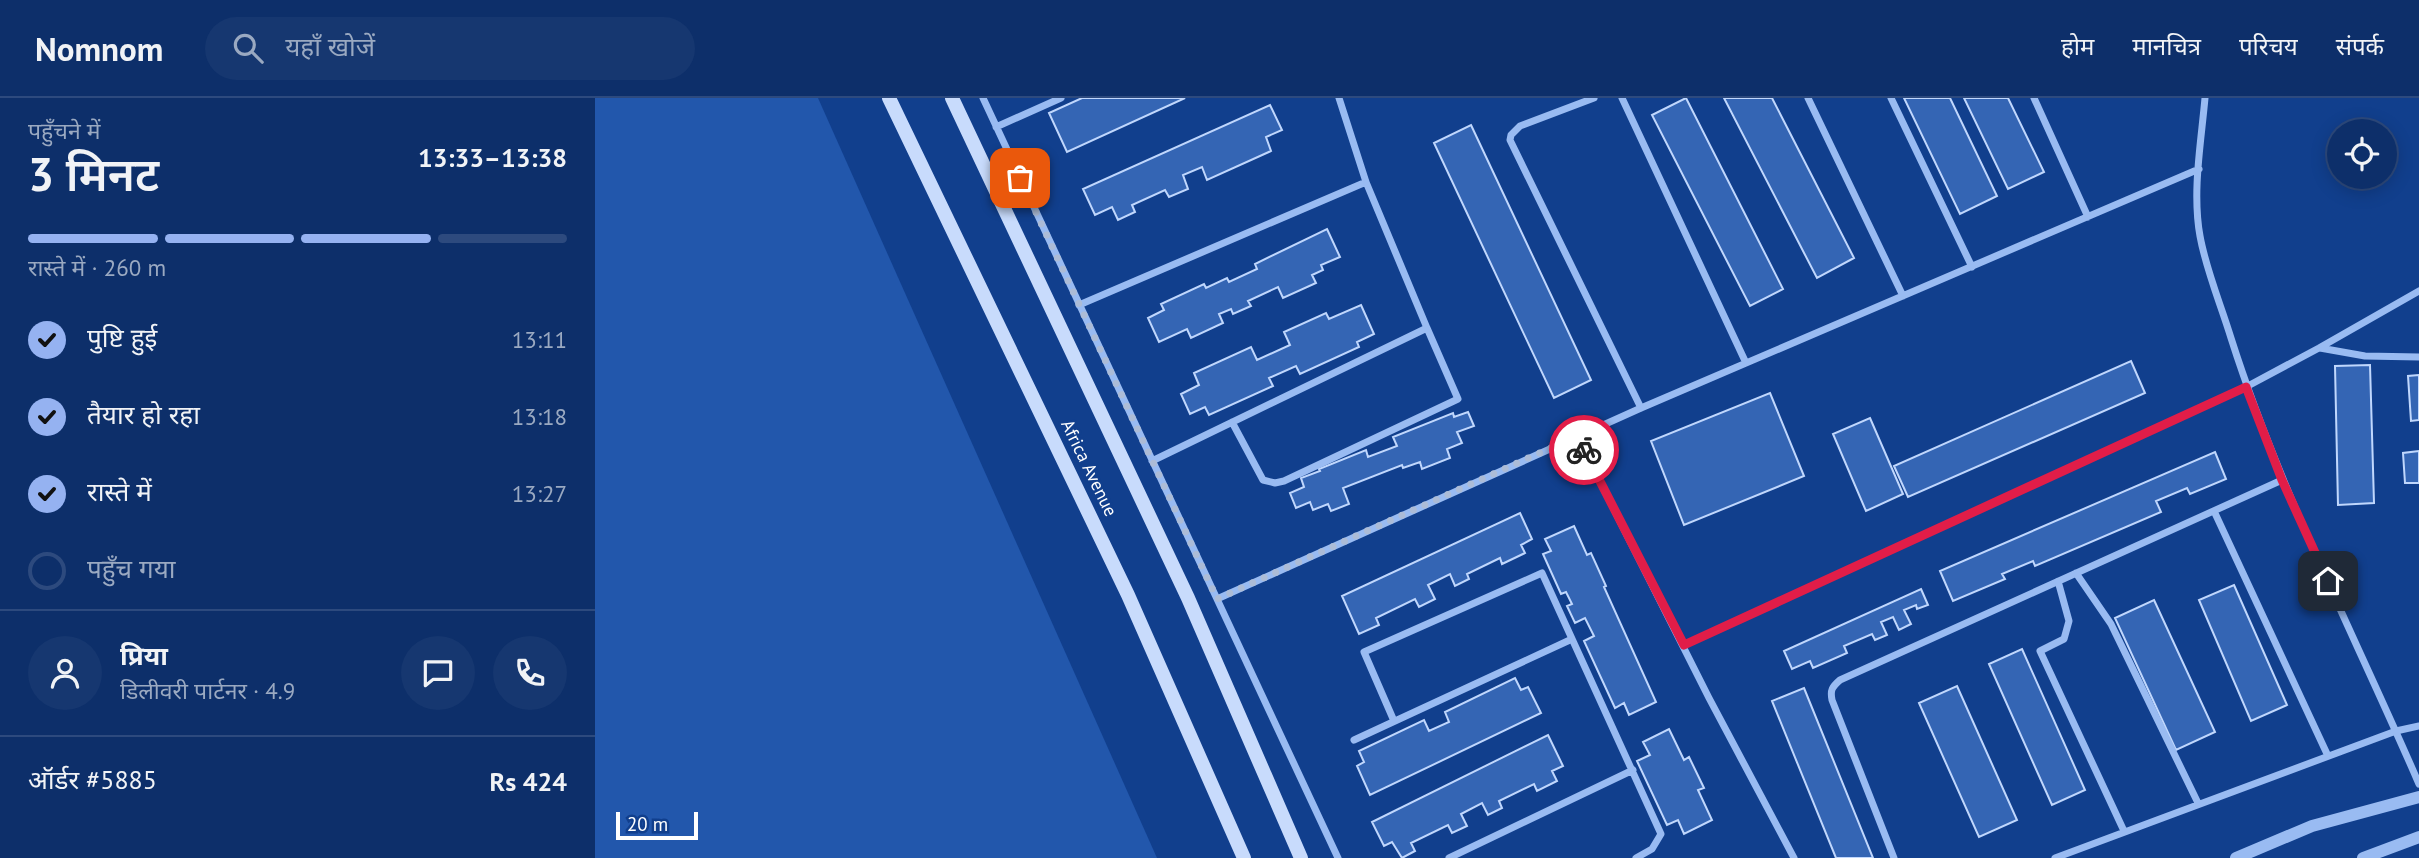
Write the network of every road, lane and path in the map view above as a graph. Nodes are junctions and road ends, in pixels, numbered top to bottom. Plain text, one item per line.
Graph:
1 (890, 98) edge
2 (952, 98) edge
3 (983, 98) edge
4 (1061, 98) edge
5 (1339, 98) edge
6 (1594, 98) edge
7 (1622, 98) edge
8 (1808, 98) edge
9 (1891, 98) edge
10 (2034, 98) edge
11 (2205, 98) edge
12 (996, 127) junction
13 (2199, 169) junction
14 (1366, 182) junction
15 (2088, 217) junction
16 (1972, 267) junction
17 (2419, 292) edge
18 (1903, 296) junction
19 (1079, 305) junction
20 (1427, 328) junction
21 (2319, 348) junction
22 (2419, 358) edge
23 (1746, 363) junction
24 (2246, 387) junction
25 (1641, 408) junction
26 (1232, 422) junction
27 (1577, 436) junction
28 (1152, 461) junction
29 (2282, 480) junction
30 (2214, 511) junction
31 (2077, 573) junction
32 (2059, 581) junction
33 (1217, 599) junction
34 (1572, 639) junction
35 (1684, 645) junction
36 (1394, 721) junction
37 (2419, 726) edge
38 (2396, 731) junction
39 (1354, 740) dead end
40 (2328, 756) junction
41 (1633, 770) junction
42 (2419, 784) edge
43 (2419, 797) edge
44 (2198, 803) junction
45 (2124, 831) junction
46 (2419, 837) edge
47 (1244, 858) edge
48 (1301, 858) edge
49 (1338, 858) edge
50 (1449, 858) edge
51 (1636, 858) edge
52 (1794, 858) edge
53 (1894, 858) edge
54 (2055, 858) edge
55 (2236, 858) edge
56 (2363, 858) edge

1 - 47 main road, Africa Avenue
2 - 48 main road, Africa Avenue
3 - 12 street
4 - 12 street
5 - 14 street
6 - 25 street
7 - 23 street
8 - 18 street
9 - 16 street
10 - 15 street
11 - 13 street
12 - 19 street
13 - 15 street
13 - 24 street
14 - 19 street
14 - 20 street
15 - 16 street
16 - 18 street
17 - 21 street
18 - 23 street
19 - 28 street
20 - 26 street
20 - 26 street
21 - 22 street
21 - 24 street
23 - 25 street
24 - 29 street
24 - 35 street
25 - 27 street
26 - 28 street
27 - 33 street
27 - 35 street
28 - 33 street
29 - 30 street
29 - 38 street
30 - 31 street
30 - 40 street
31 - 32 street
31 - 44 street
32 - 45 street
32 - 53 street
33 - 49 street
34 - 36 street
34 - 36 street
34 - 41 street
35 - 52 street
36 - 39 street
37 - 38 street
38 - 40 street
38 - 42 street
40 - 44 street
41 - 50 street
41 - 51 street
43 - 55 street
44 - 45 street
45 - 54 street
46 - 56 street

